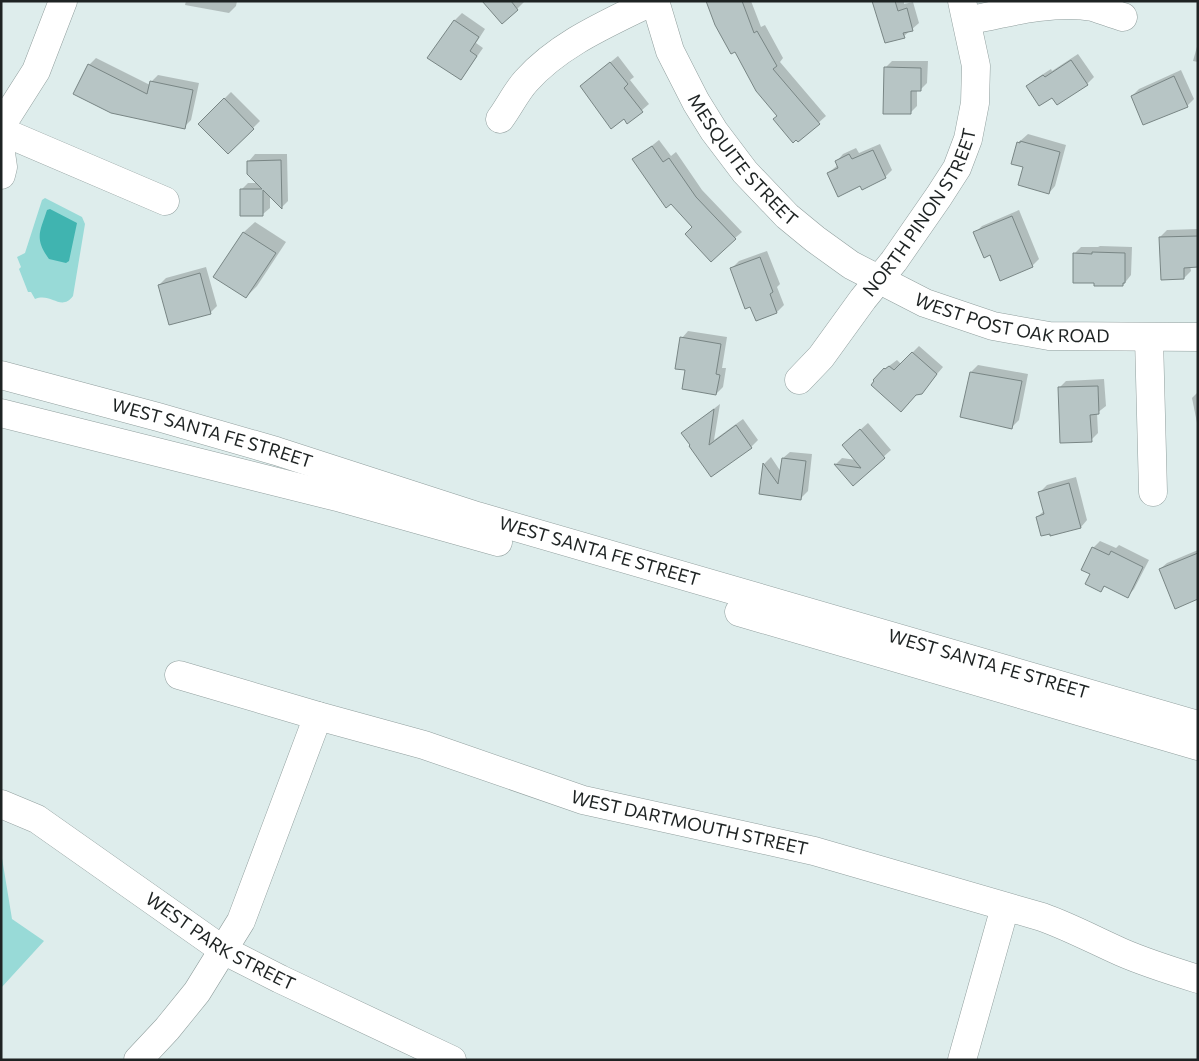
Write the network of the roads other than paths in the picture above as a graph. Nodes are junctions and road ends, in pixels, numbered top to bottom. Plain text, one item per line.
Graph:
1 (63, 1) edge
2 (654, 1) edge
3 (964, 11) edge
4 (1123, 18) dead end
5 (500, 119) dead end
6 (1, 126) edge
7 (1, 131) edge
8 (1, 153) edge
9 (1, 175) edge
10 (165, 201) dead end
11 (878, 280) junction
12 (1198, 337) edge
13 (1149, 338) junction
14 (1, 375) edge
15 (799, 380) dead end
16 (1, 413) edge
17 (1153, 492) dead end
18 (179, 676) dead end
19 (318, 716) junction
20 (1198, 725) edge
21 (1198, 746) edge
22 (1, 804) edge
23 (1005, 907) junction
24 (223, 950) junction
25 (1198, 979) edge
26 (138, 1060) edge
27 (452, 1060) edge
28 (962, 1060) edge

1 - 6 street
2 - 5 street
2 - 11 street, MESQUITE STREET
3 - 4 street, NORTH PINON STREET
3 - 11 street, NORTH PINON STREET
7 - 10 street
8 - 9 street
11 - 13 street, WEST POST OAK ROAD
11 - 15 street, NORTH PINON STREET
12 - 13 street, WEST POST OAK ROAD
13 - 17 street
14 - 20 street, WEST SANTA FE STREET
16 - 21 street, WEST SANTA FE STREET
18 - 19 street, WEST DARTMOUTH STREET
19 - 23 street, WEST DARTMOUTH STREET
19 - 24 street
22 - 24 street, WEST PARK STREET
23 - 25 street, WEST DARTMOUTH STREET
23 - 28 street
24 - 26 street
24 - 27 street, WEST PARK STREET

